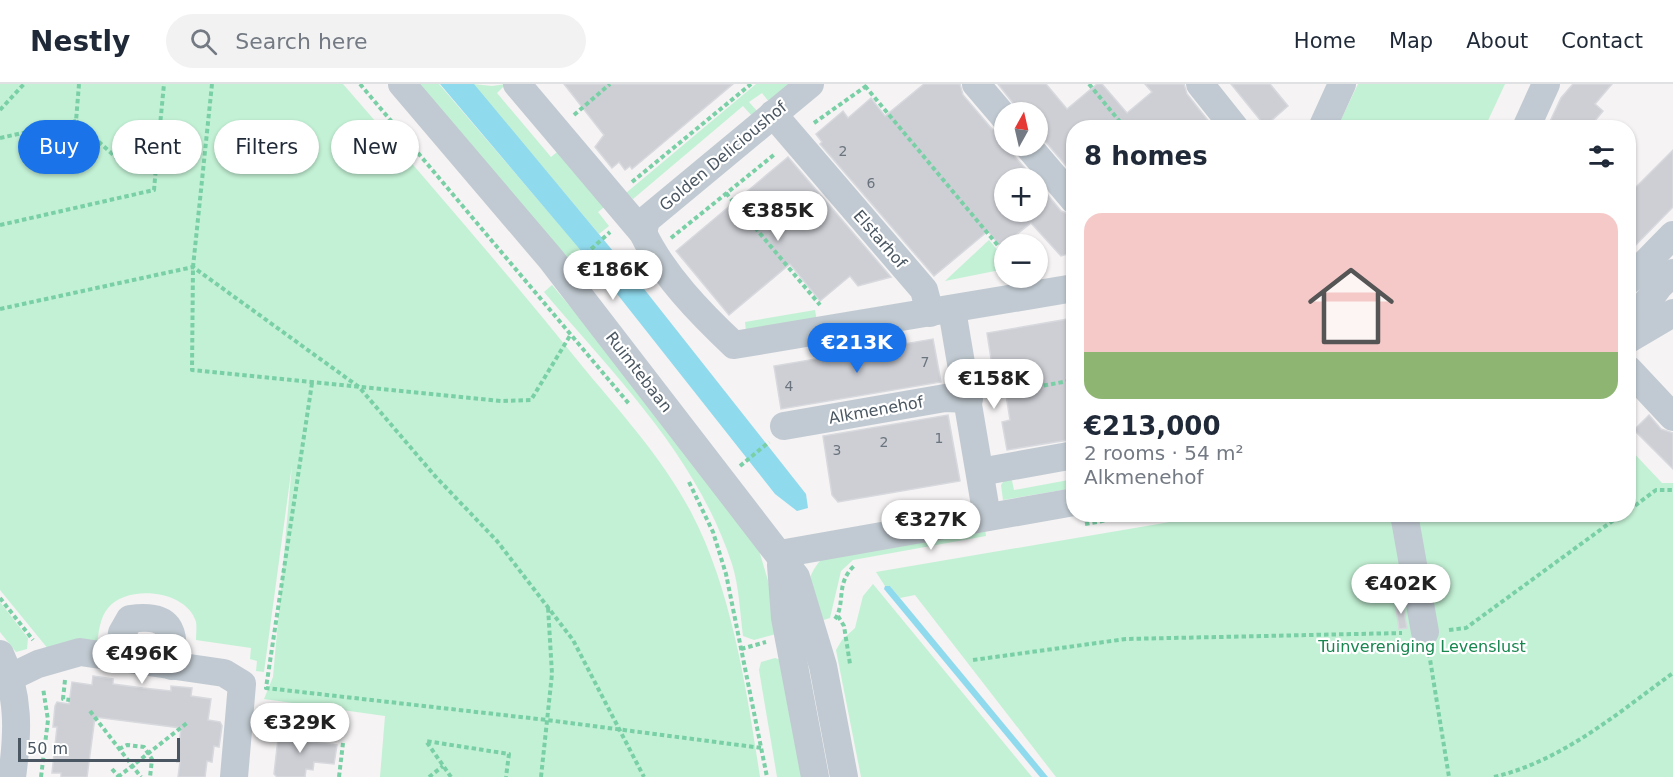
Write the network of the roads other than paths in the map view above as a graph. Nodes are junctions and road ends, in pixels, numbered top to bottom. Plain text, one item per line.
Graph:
1 (402, 84) edge
2 (518, 84) edge
3 (810, 84) edge
4 (976, 84) edge
5 (1200, 84) edge
6 (1342, 84) edge
7 (1546, 84) edge
8 (994, 105) edge
9 (773, 114) junction
10 (1229, 120) edge
11 (1326, 120) edge
12 (1530, 120) edge
13 (1037, 156) edge
14 (1066, 191) edge
15 (1673, 235) edge
16 (648, 243) junction
17 (1636, 273) edge
18 (1673, 273) edge
19 (1066, 289) edge
20 (941, 312) junction
21 (1673, 313) edge
22 (1636, 317) edge
23 (1636, 335) edge
24 (1636, 377) edge
25 (969, 399) junction
26 (1673, 417) edge
27 (778, 433) road end
28 (1066, 456) edge
29 (980, 472) junction
30 (1066, 503) edge
31 (987, 517) junction
32 (1405, 522) edge
33 (780, 554) junction
34 (1425, 632) road end
35 (118, 658) junction
36 (5, 666) edge
37 (172, 666) junction
38 (12, 777) edge
39 (234, 777) edge
40 (815, 777) edge
41 (844, 777) edge

1 - 33 street, Ruimtebaan
2 - 16 street
3 - 9 street, Golden Delicioushof
4 - 8 street
5 - 10 street
6 - 11 street
7 - 12 street
9 - 16 street, Golden Delicioushof
9 - 20 street, Elstarhof
13 - 14 street
15 - 17 street
16 - 20 street
18 - 22 street
19 - 20 street
20 - 25 street, Elstarhof
21 - 23 street
24 - 26 street
25 - 27 street, Alkmenehof
25 - 29 street, Elstarhof
28 - 29 street
29 - 31 street, Elstarhof
30 - 31 street
31 - 33 street
32 - 34 street
33 - 40 street
33 - 41 street, Ruimtebaan
35 - 36 street
35 - 37 street
35 - 37 street
36 - 38 street
37 - 39 street

